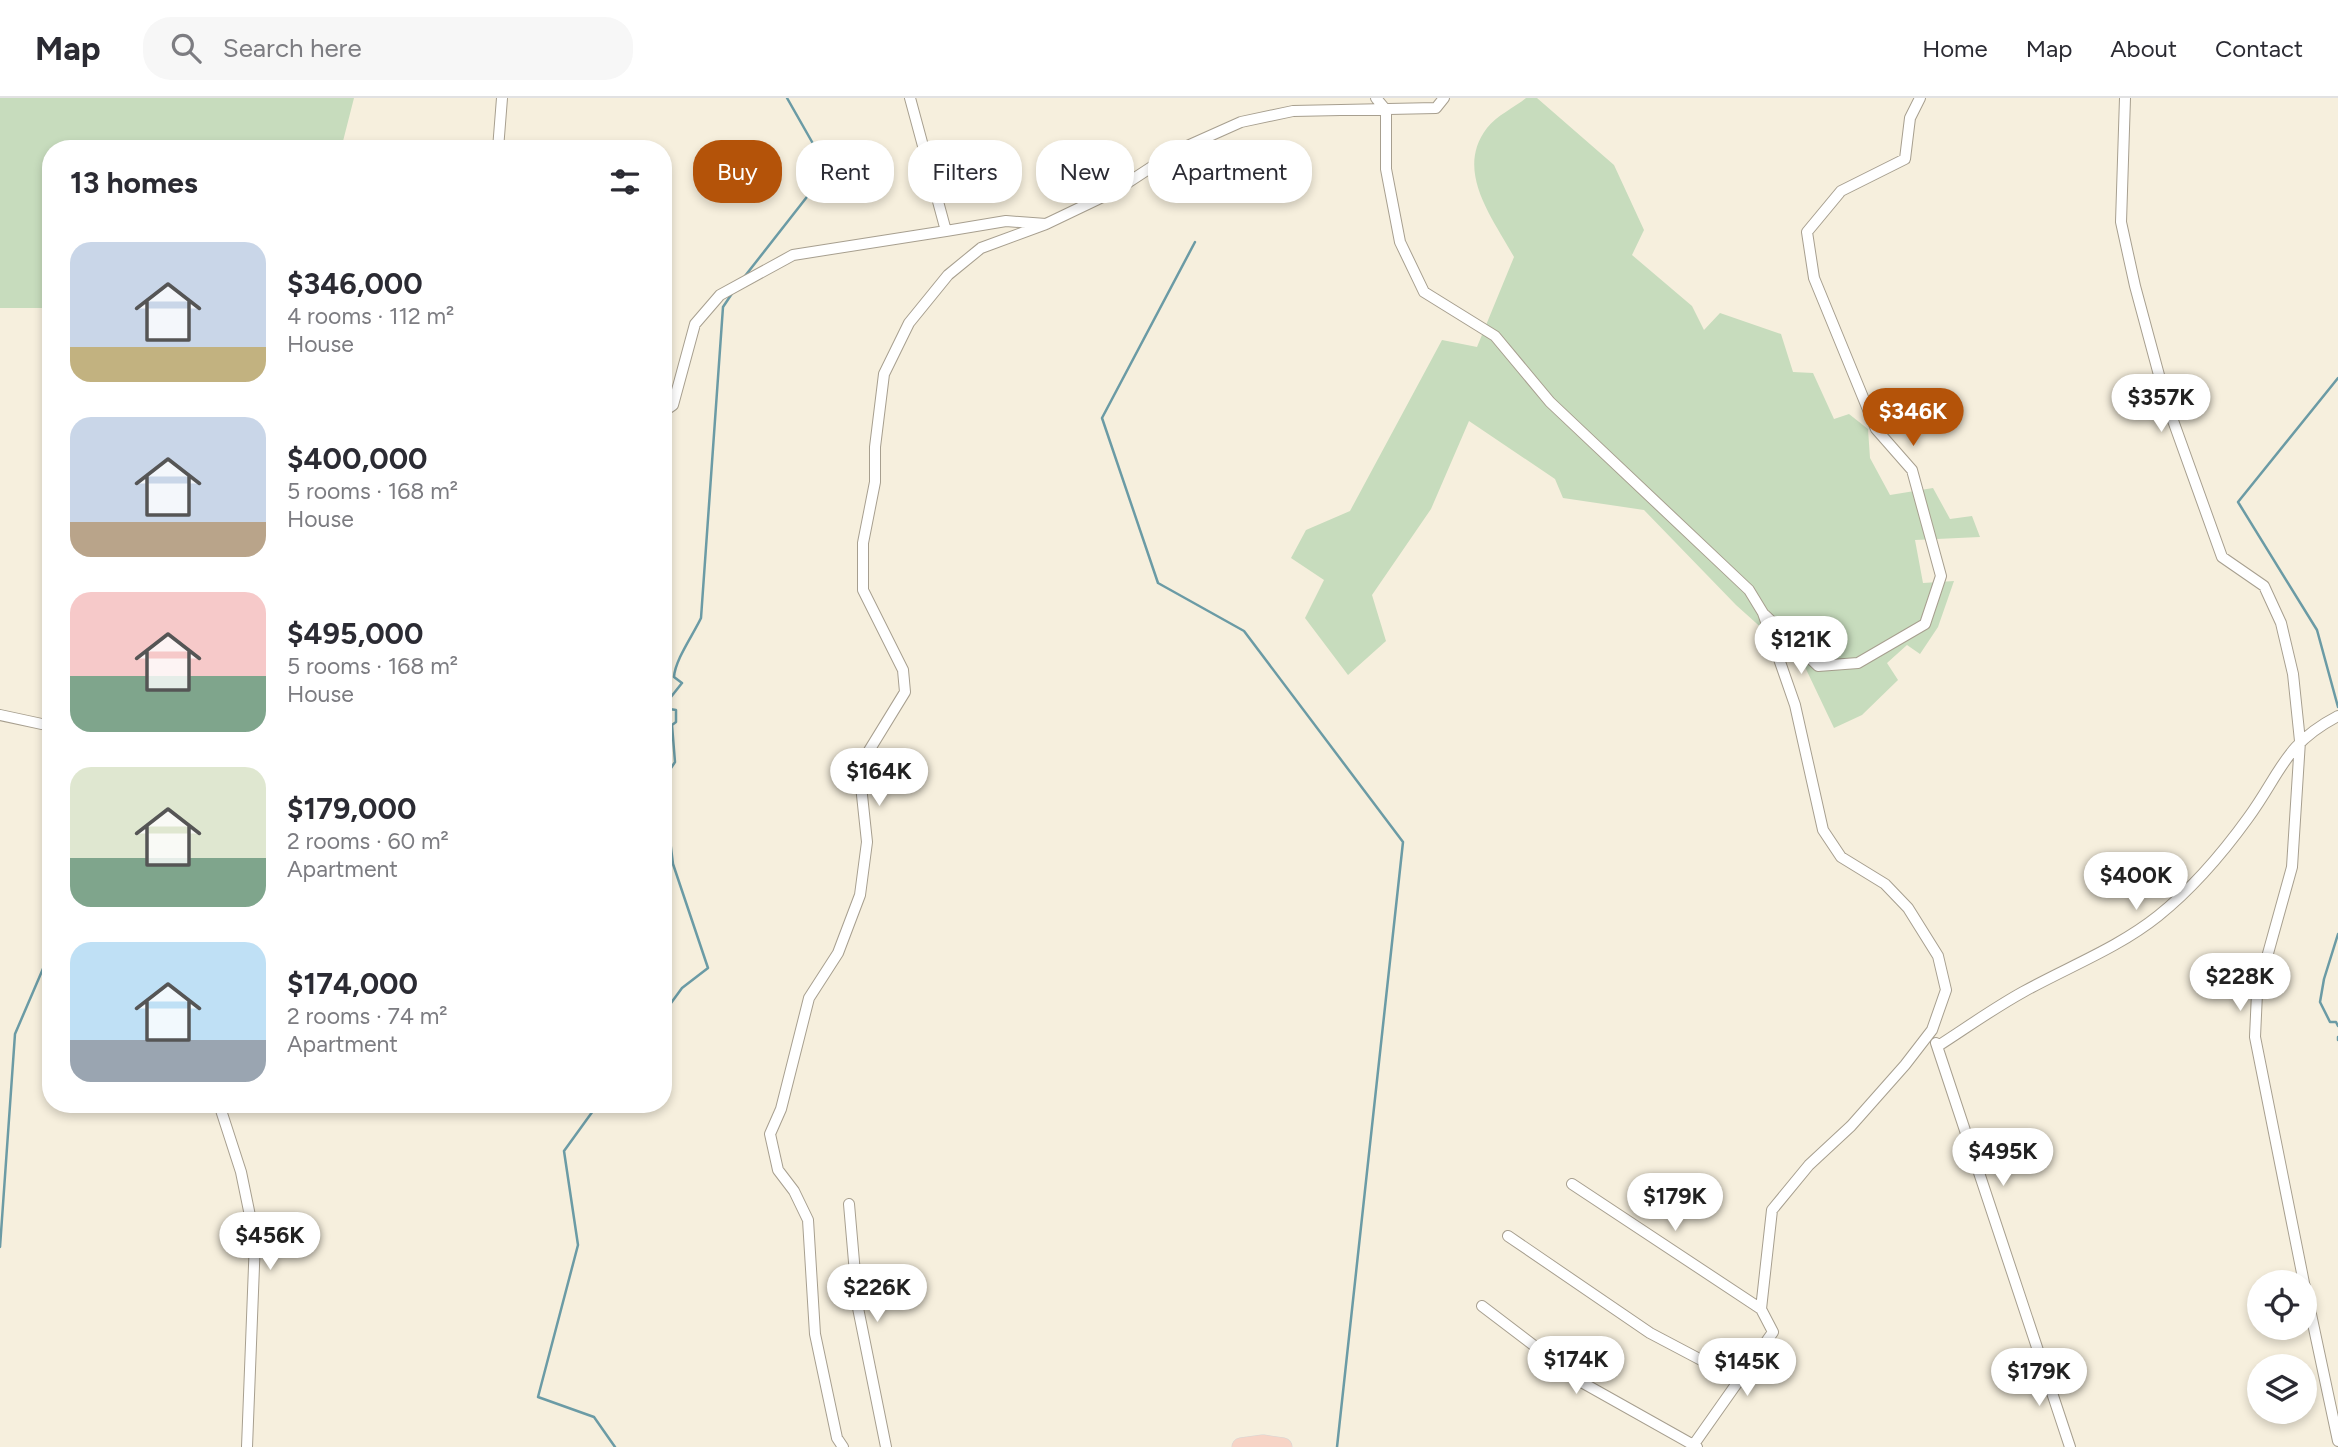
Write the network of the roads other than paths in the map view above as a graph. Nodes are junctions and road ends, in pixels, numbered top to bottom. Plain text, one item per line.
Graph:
1 (502, 98) edge
2 (910, 98) edge
3 (1376, 98) edge
4 (1444, 98) edge
5 (1920, 98) edge
6 (2125, 98) edge
7 (1386, 110) junction
8 (499, 140) edge
9 (1046, 224) junction
10 (946, 231) junction
11 (672, 406) edge
12 (1763, 613) junction
13 (0, 715) edge
14 (2337, 717) edge
15 (42, 724) edge
16 (2300, 741) junction
17 (1932, 1030) junction
18 (1938, 1046) junction
19 (222, 1113) edge
20 (1572, 1184) dead end
21 (849, 1204) dead end
22 (1508, 1236) dead end
23 (2301, 1270) edge
24 (1482, 1306) dead end
25 (1761, 1309) junction
26 (2316, 1340) edge
27 (1741, 1381) junction
28 (2338, 1441) edge
29 (1694, 1446) edge
30 (247, 1447) edge
31 (844, 1447) edge
32 (886, 1447) edge
33 (1241, 1447) edge
34 (1283, 1447) edge
35 (2070, 1447) edge

1 - 8 street
2 - 10 street
3 - 7 street
4 - 7 street
5 - 12 street
6 - 16 street
7 - 9 street
7 - 12 street
9 - 10 street
9 - 31 street
10 - 11 street
12 - 17 street
13 - 15 street
14 - 16 street
16 - 18 street
16 - 23 street
17 - 18 street
17 - 25 street
18 - 35 street
19 - 30 street
20 - 25 street
21 - 32 street
22 - 27 street
24 - 29 street
25 - 27 street
26 - 28 street
27 - 29 street
33 - 34 main road

